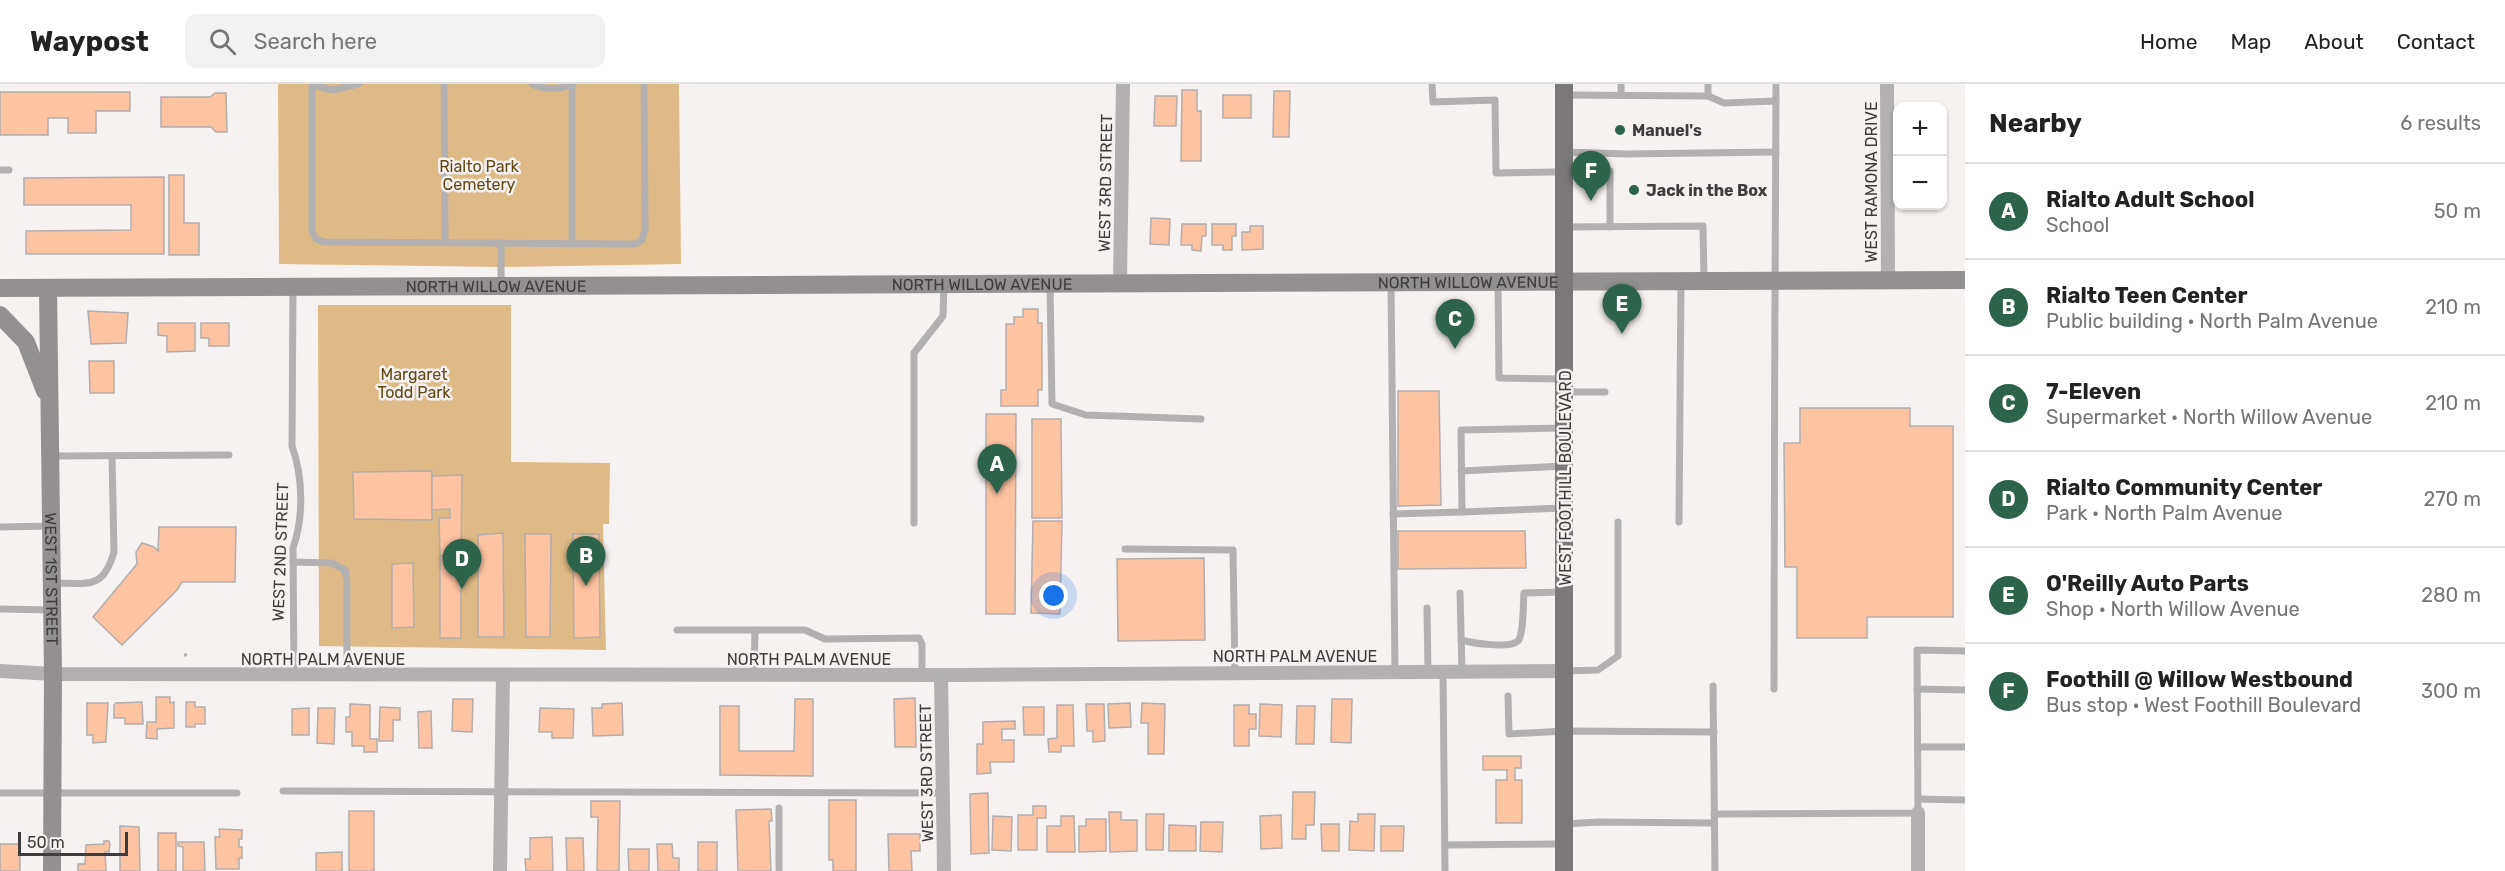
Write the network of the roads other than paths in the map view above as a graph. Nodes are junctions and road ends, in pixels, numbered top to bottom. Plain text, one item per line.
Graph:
1 (358, 84) edge
2 (444, 84) edge
3 (532, 84) edge
4 (572, 84) edge
5 (644, 84) edge
6 (1123, 84) edge
7 (1432, 84) edge
8 (1621, 84) edge
9 (1708, 84) edge
10 (1776, 84) edge
11 (1887, 84) edge
12 (313, 85) edge
13 (1564, 89) edge
14 (1621, 95) junction
15 (1708, 96) junction
16 (1776, 101) junction
17 (1564, 153) junction
18 (1776, 153) junction
19 (0, 170) edge
20 (9, 170) dead end
21 (1564, 172) junction
22 (1564, 227) junction
23 (1610, 227) junction
24 (445, 242) junction
25 (501, 243) junction
26 (572, 243) junction
27 (1776, 280) junction
28 (1888, 280) junction
29 (1965, 280) edge
30 (1681, 281) junction
31 (1704, 281) junction
32 (1565, 282) junction
33 (1050, 283) junction
34 (1120, 283) junction
35 (1391, 283) junction
36 (1497, 283) junction
37 (944, 284) junction
38 (501, 286) junction
39 (293, 287) junction
40 (0, 288) edge
41 (48, 288) junction
42 (0, 315) edge
43 (1565, 386) junction
44 (1605, 392) dead end
45 (50, 404) junction
46 (1201, 419) dead end
47 (1565, 428) junction
48 (229, 455) dead end
49 (50, 456) junction
50 (112, 456) junction
51 (1565, 466) junction
52 (1461, 471) junction
53 (1565, 508) junction
54 (1462, 512) junction
55 (1394, 514) junction
56 (1618, 522) dead end
57 (1679, 522) dead end
58 (914, 523) dead end
59 (51, 526) junction
60 (0, 527) edge
61 (1125, 549) dead end
62 (293, 562) junction
63 (52, 583) junction
64 (1565, 592) junction
65 (1460, 593) dead end
66 (1427, 608) dead end
67 (0, 609) edge
68 (52, 610) junction
69 (677, 630) dead end
70 (755, 630) junction
71 (1461, 640) junction
72 (1965, 651) edge
73 (0, 670) edge
74 (1565, 671) junction
75 (1395, 672) junction
76 (1428, 672) junction
77 (1443, 672) junction
78 (1462, 672) junction
79 (1235, 673) junction
80 (53, 674) junction
81 (294, 675) junction
82 (347, 675) junction
83 (754, 675) junction
84 (922, 675) junction
85 (941, 675) junction
86 (503, 676) junction
87 (1713, 686) dead end
88 (1774, 689) dead end
89 (1917, 689) junction
90 (1965, 690) edge
91 (1508, 696) dead end
92 (1565, 731) junction
93 (1714, 732) junction
94 (1918, 747) junction
95 (1965, 747) edge
96 (283, 791) dead end
97 (52, 792) junction
98 (501, 792) junction
99 (0, 793) edge
100 (237, 793) dead end
101 (942, 793) junction
102 (1965, 800) edge
103 (1918, 806) junction
104 (779, 808) dead end
105 (1714, 814) junction
106 (1714, 823) junction
107 (1565, 824) junction
108 (1564, 844) junction
109 (1445, 845) junction
110 (52, 871) edge
111 (500, 871) edge
112 (779, 871) edge
113 (944, 871) edge
114 (1445, 871) edge
115 (1564, 871) edge
116 (1715, 871) edge
117 (1918, 871) edge

1 - 12 lane
2 - 24 lane
3 - 4 lane
4 - 26 lane
5 - 26 lane
6 - 34 street, WEST 3RD STREET
7 - 21 lane
8 - 14 lane
9 - 15 lane
10 - 16 lane
11 - 28 street, WEST RAMONA DRIVE
12 - 24 lane
13 - 14 lane
13 - 17 main road, WEST FOOTHILL BOULEVARD
14 - 15 lane
15 - 16 lane
16 - 18 lane
17 - 18 lane
17 - 21 main road, WEST FOOTHILL BOULEVARD
18 - 27 lane
19 - 20 lane
21 - 22 main road, WEST FOOTHILL BOULEVARD
21 - 23 lane
22 - 23 lane
22 - 32 main road, WEST FOOTHILL BOULEVARD
23 - 31 lane
24 - 25 lane
25 - 26 lane
25 - 38 lane
27 - 28 street, NORTH WILLOW AVENUE
27 - 31 street, NORTH WILLOW AVENUE
27 - 88 lane
28 - 29 street, NORTH WILLOW AVENUE
30 - 31 street, NORTH WILLOW AVENUE
30 - 32 street, NORTH WILLOW AVENUE
30 - 57 lane
32 - 36 street, NORTH WILLOW AVENUE
32 - 43 main road, WEST FOOTHILL BOULEVARD
33 - 34 street, NORTH WILLOW AVENUE
33 - 37 street, NORTH WILLOW AVENUE
33 - 46 lane
34 - 35 street, NORTH WILLOW AVENUE
35 - 36 street, NORTH WILLOW AVENUE
35 - 55 lane
36 - 43 lane
37 - 38 street, NORTH WILLOW AVENUE
37 - 58 lane
38 - 39 street, NORTH WILLOW AVENUE
39 - 41 street, NORTH WILLOW AVENUE
39 - 62 lane, WEST 2ND STREET
40 - 41 street, NORTH WILLOW AVENUE
41 - 45 street, WEST 1ST STREET
42 - 45 street
43 - 44 lane
43 - 47 main road, WEST FOOTHILL BOULEVARD
45 - 49 street, WEST 1ST STREET
47 - 51 main road, WEST FOOTHILL BOULEVARD
47 - 52 lane
48 - 50 lane
49 - 50 lane
49 - 59 street, WEST 1ST STREET
50 - 63 lane
51 - 52 lane
51 - 53 main road, WEST FOOTHILL BOULEVARD
52 - 54 lane
53 - 54 lane
53 - 64 main road, WEST FOOTHILL BOULEVARD
54 - 55 lane
55 - 75 lane
56 - 74 lane
59 - 60 lane
59 - 63 street, WEST 1ST STREET
61 - 79 lane
62 - 81 lane, WEST 2ND STREET
62 - 82 lane
63 - 68 street, WEST 1ST STREET
64 - 71 lane
64 - 74 main road, WEST FOOTHILL BOULEVARD
65 - 71 lane
66 - 76 lane
67 - 68 lane
68 - 80 street, WEST 1ST STREET
69 - 70 lane
70 - 83 lane
70 - 84 lane
71 - 78 lane
72 - 89 lane
73 - 80 street, NORTH PALM AVENUE
74 - 78 street, NORTH PALM AVENUE
74 - 92 main road, WEST FOOTHILL BOULEVARD
75 - 76 street, NORTH PALM AVENUE
75 - 79 street, NORTH PALM AVENUE
76 - 77 street, NORTH PALM AVENUE
77 - 78 street, NORTH PALM AVENUE
77 - 109 lane
79 - 85 street, NORTH PALM AVENUE
80 - 81 street, NORTH PALM AVENUE
80 - 97 street, WEST 1ST STREET
81 - 82 street, NORTH PALM AVENUE
82 - 86 street, NORTH PALM AVENUE
83 - 84 street, NORTH PALM AVENUE
83 - 86 street, NORTH PALM AVENUE
84 - 85 street, NORTH PALM AVENUE
85 - 101 street, WEST 3RD STREET
86 - 98 street
87 - 93 lane
89 - 90 lane
89 - 94 lane
91 - 92 lane
92 - 93 lane
92 - 107 main road, WEST FOOTHILL BOULEVARD
93 - 105 lane
94 - 95 lane
94 - 103 lane
96 - 98 lane
97 - 99 lane
97 - 100 lane
97 - 110 street, WEST 1ST STREET
98 - 101 lane
98 - 111 street
101 - 113 street, WEST 3RD STREET
102 - 103 lane
103 - 105 lane
103 - 117 street
104 - 112 lane
105 - 106 lane
106 - 107 lane
106 - 116 lane
107 - 108 main road, WEST FOOTHILL BOULEVARD
108 - 109 lane
108 - 115 main road, WEST FOOTHILL BOULEVARD
109 - 114 lane

